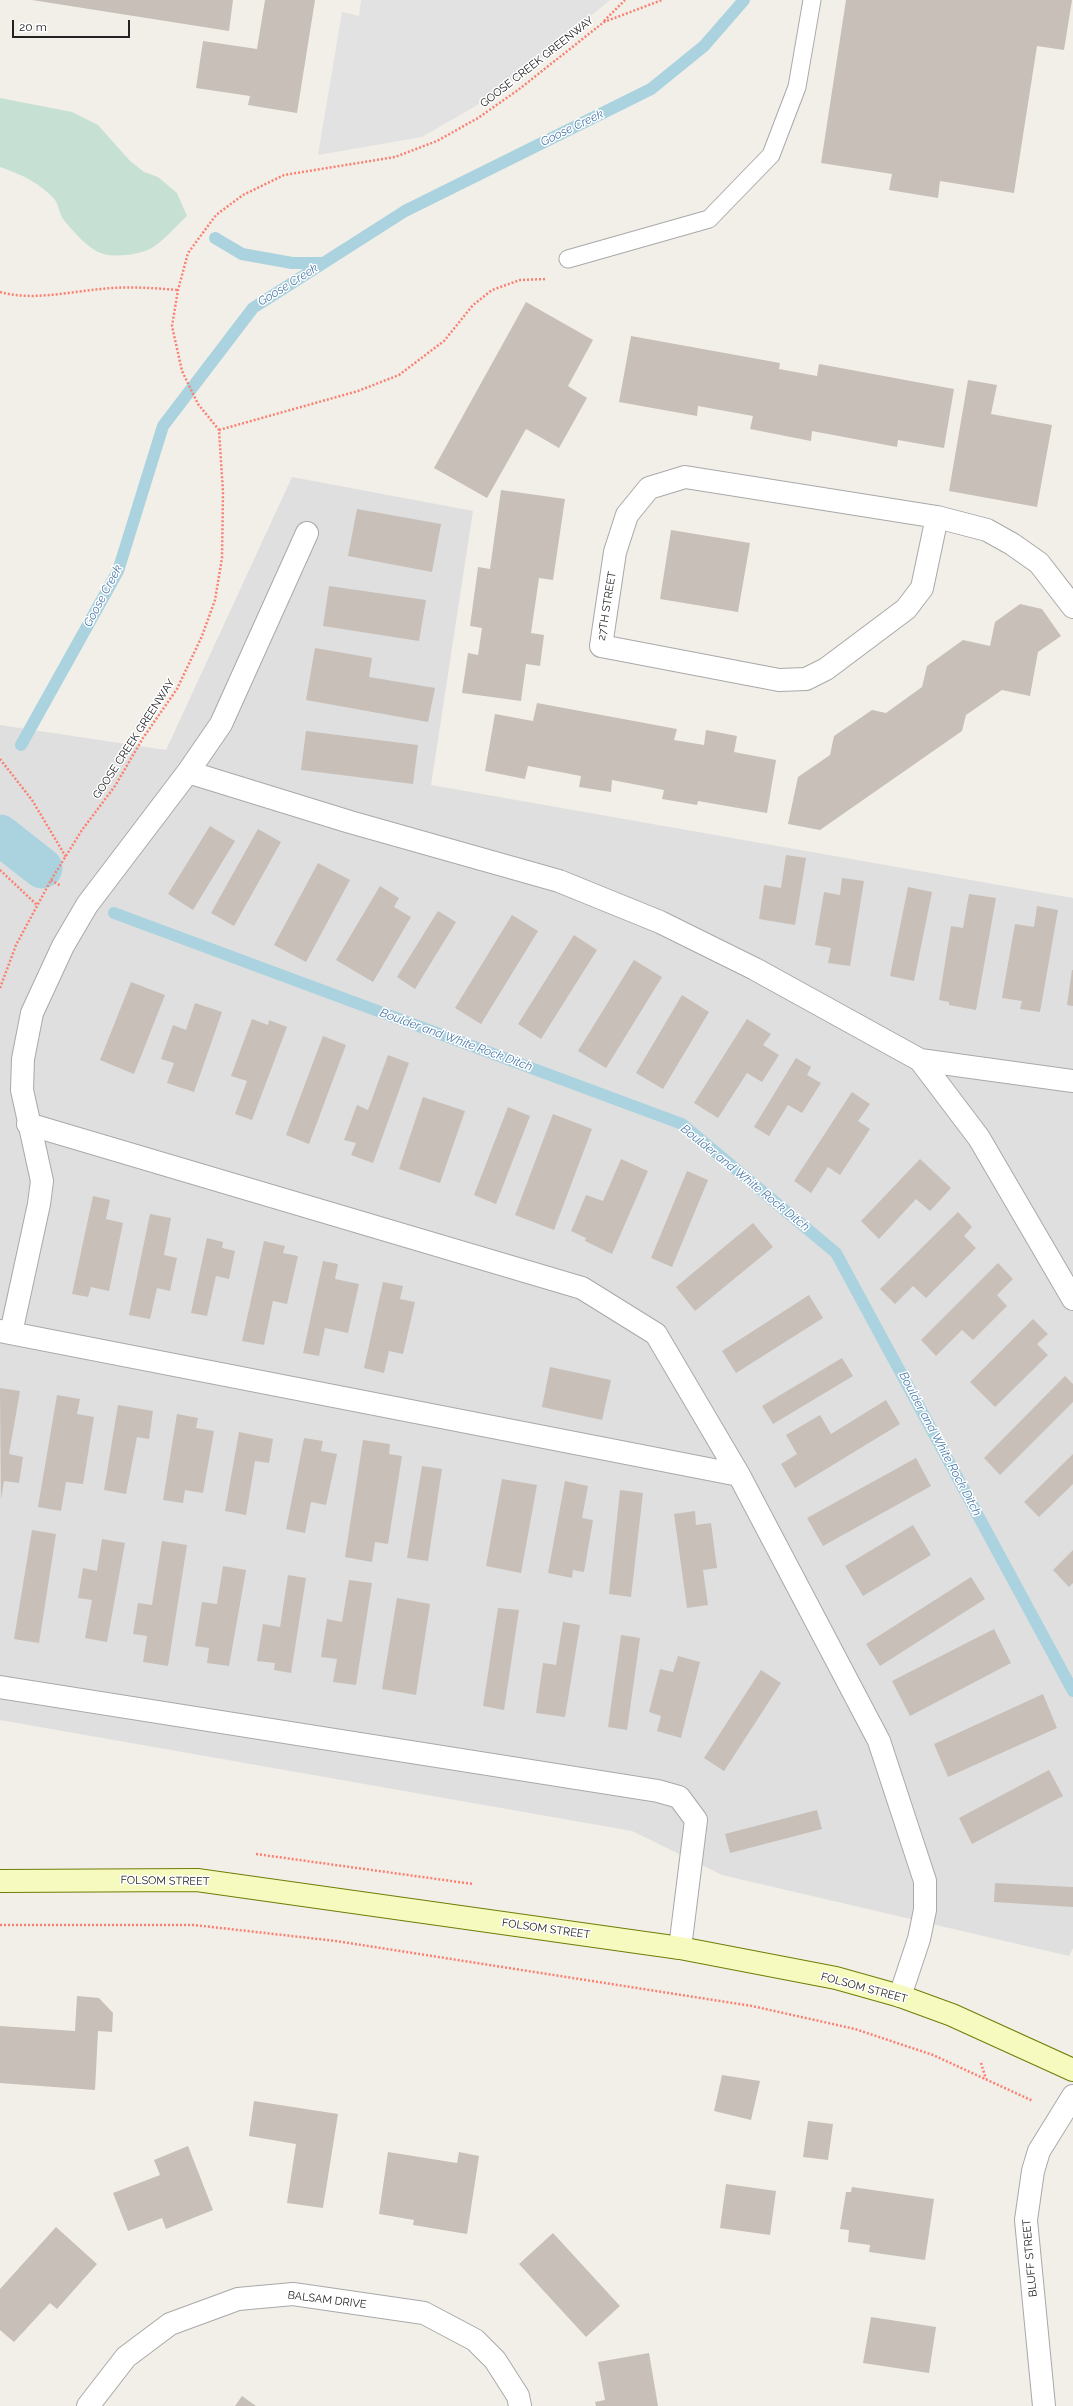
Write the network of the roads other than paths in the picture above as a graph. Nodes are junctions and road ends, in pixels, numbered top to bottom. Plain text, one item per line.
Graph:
1 (812, 0) edge
2 (568, 259) road end
3 (937, 517) junction
4 (307, 533) dead end
5 (1073, 607) edge
6 (188, 772) junction
7 (920, 1060) junction
8 (1073, 1081) edge
9 (28, 1124) junction
10 (1073, 1300) edge
11 (5, 1332) edge
12 (739, 1475) junction
13 (0, 1688) edge
14 (0, 1881) edge
15 (680, 1948) junction
16 (900, 1996) junction
17 (1073, 2070) edge
18 (1067, 2105) edge
19 (88, 2406) edge
20 (520, 2406) edge
21 (1044, 2406) edge

1 - 2 lane
3 - 3 street, 27TH STREET
3 - 5 street, 27TH STREET
4 - 6 street
6 - 7 street
6 - 9 street
7 - 8 street
7 - 10 street
9 - 11 street
9 - 12 street
11 - 12 street
12 - 16 street
13 - 15 street
14 - 15 main road, FOLSOM STREET
15 - 16 main road, FOLSOM STREET
16 - 17 main road, FOLSOM STREET
18 - 21 street, BLUFF STREET
19 - 20 street, BALSAM DRIVE

